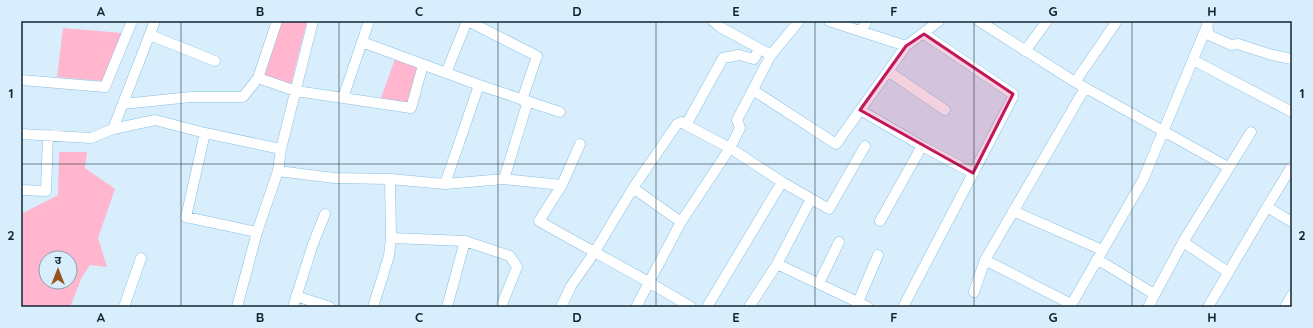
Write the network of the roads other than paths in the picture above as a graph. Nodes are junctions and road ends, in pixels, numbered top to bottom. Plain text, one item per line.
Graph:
1 (132, 21) edge
2 (155, 21) edge
3 (277, 21) edge
4 (313, 21) edge
5 (369, 21) edge
6 (468, 21) edge
7 (799, 21) edge
8 (829, 21) edge
9 (867, 21) edge
10 (939, 21) edge
11 (979, 21) edge
12 (1047, 21) edge
13 (1117, 21) edge
14 (719, 23) edge
15 (1208, 23) edge
16 (861, 31) junction
17 (924, 34) junction
18 (150, 35) junction
19 (362, 42) junction
20 (906, 46) junction
21 (759, 49) junction
22 (1025, 51) junction
23 (771, 55) junction
24 (1292, 59) edge
25 (1192, 60) junction
26 (215, 61) dead end
27 (423, 65) junction
28 (888, 71) junction
29 (446, 73) junction
30 (258, 78) junction
31 (21, 80) edge
32 (1075, 82) junction
33 (478, 85) junction
34 (1085, 88) junction
35 (753, 90) junction
36 (296, 91) junction
37 (343, 98) junction
38 (525, 100) junction
39 (123, 104) junction
40 (860, 110) junction
41 (944, 110) dead end
42 (560, 112) dead end
43 (1292, 112) edge
44 (686, 125) junction
45 (113, 129) junction
46 (1165, 131) junction
47 (1251, 132) dead end
48 (205, 133) junction
49 (21, 134) edge
50 (48, 136) junction
51 (580, 144) dead end
52 (865, 146) dead end
53 (922, 146) junction
54 (730, 148) junction
55 (281, 149) junction
56 (1292, 166) edge
57 (1228, 168) junction
58 (278, 171) junction
59 (972, 173) junction
60 (390, 180) junction
61 (504, 180) junction
62 (782, 182) junction
63 (445, 184) junction
64 (562, 185) junction
65 (633, 188) junction
66 (21, 190) edge
67 (811, 199) junction
68 (1267, 207) junction
69 (1013, 211) junction
70 (325, 214) dead end
71 (681, 222) junction
72 (880, 222) dead end
73 (1292, 222) edge
74 (257, 232) junction
75 (391, 238) junction
76 (465, 240) junction
77 (839, 242) dead end
78 (1183, 242) junction
79 (594, 253) junction
80 (878, 255) dead end
81 (1100, 255) junction
82 (141, 258) dead end
83 (985, 260) junction
84 (777, 264) junction
85 (1228, 272) junction
86 (649, 281) junction
87 (819, 283) junction
88 (974, 292) dead end
89 (1154, 294) junction
90 (1292, 295) edge
91 (296, 296) junction
92 (858, 302) junction
93 (1071, 306) edge
94 (124, 307) edge
95 (237, 307) edge
96 (293, 307) edge
97 (330, 307) edge
98 (373, 307) edge
99 (448, 307) edge
100 (500, 307) edge
101 (561, 307) edge
102 (636, 307) edge
103 (691, 307) edge
104 (707, 307) edge
105 (749, 307) edge
106 (868, 307) edge
107 (903, 307) edge
108 (1148, 307) edge
109 (1208, 307) edge
110 (1285, 307) edge

1 - 31 street
2 - 18 street
3 - 30 street
4 - 36 street
5 - 19 street
6 - 29 street
6 - 38 street
7 - 23 street
8 - 16 street
9 - 16 street
10 - 17 street
11 - 22 street
12 - 22 street
13 - 32 street
14 - 21 street
15 - 24 street
15 - 25 street
16 - 20 street
17 - 20 street
17 - 59 street
18 - 26 street
18 - 39 street
19 - 27 street
19 - 37 street
20 - 28 street
21 - 23 street
21 - 44 street
22 - 32 street
23 - 35 street
25 - 43 street
25 - 46 street
27 - 29 street
27 - 37 street
28 - 40 street
28 - 41 street
29 - 33 street
30 - 36 street
30 - 39 street
32 - 34 street
33 - 38 street
33 - 63 street
34 - 46 street
34 - 69 street
35 - 40 street
35 - 54 street
36 - 37 street
36 - 55 street
38 - 42 street
38 - 61 street
39 - 45 street
40 - 53 street
44 - 54 street
44 - 65 street
45 - 48 street
45 - 50 street
46 - 57 street
46 - 81 street
47 - 57 street
48 - 55 street
48 - 74 street
49 - 50 street
50 - 66 street
51 - 64 street
52 - 67 street
53 - 59 street
53 - 72 street
54 - 62 street
54 - 71 street
55 - 58 street
56 - 68 street
57 - 78 street
58 - 60 street
58 - 74 street
59 - 107 street
60 - 63 street
60 - 75 street
61 - 63 street
61 - 64 street
62 - 67 street
62 - 104 street
64 - 79 street
65 - 71 street
65 - 79 street
67 - 84 street
68 - 73 street
68 - 85 street
69 - 81 street
69 - 83 street
70 - 91 street
71 - 86 street
74 - 95 street
75 - 76 street
75 - 98 street
76 - 99 street
76 - 100 street
77 - 87 street
78 - 85 street
78 - 89 street
79 - 86 street
79 - 101 street
80 - 92 street
81 - 89 street
81 - 93 street
82 - 94 street
83 - 88 street
83 - 93 street
84 - 87 street
84 - 105 street
85 - 109 street
86 - 102 street
86 - 103 street
87 - 92 street
89 - 108 street
90 - 110 street
91 - 96 street
91 - 97 street
92 - 106 street

